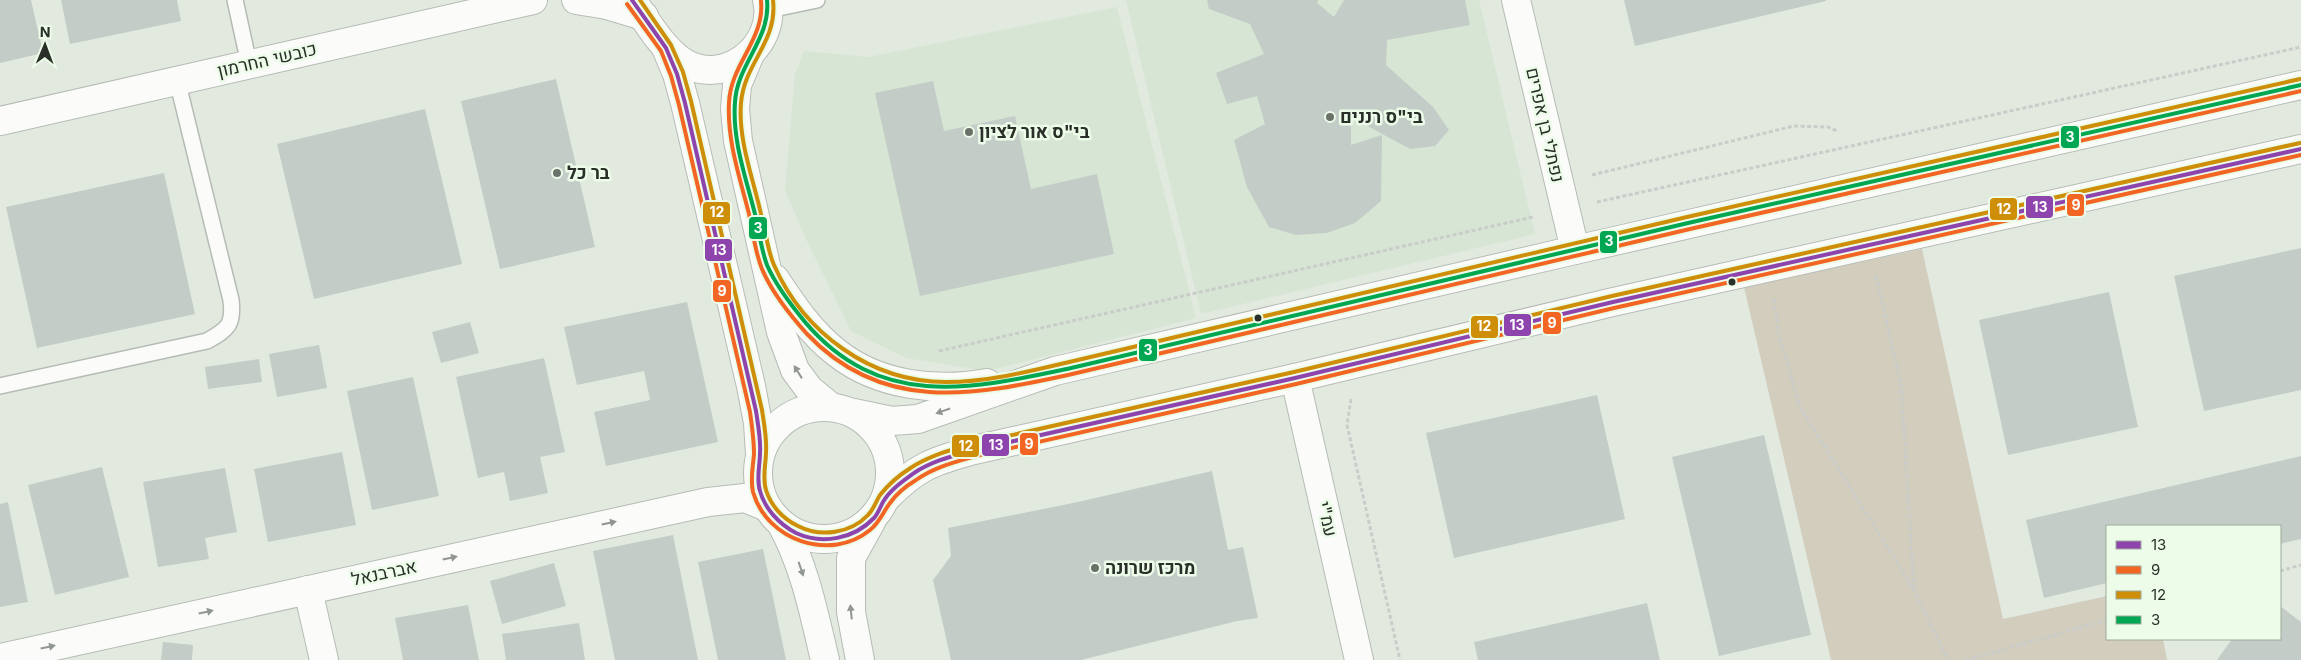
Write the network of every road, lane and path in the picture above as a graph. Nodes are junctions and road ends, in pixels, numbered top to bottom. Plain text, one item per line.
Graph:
1 (235, 0) edge
2 (533, 0) edge
3 (576, 0) edge
4 (817, 0) edge
5 (1516, 0) edge
6 (768, 5) edge
7 (638, 8) edge
8 (666, 48) junction
9 (750, 54) junction
10 (249, 64) junction
11 (177, 80) junction
12 (2301, 85) edge
13 (0, 120) edge
14 (1837, 131) dead end
15 (2301, 149) edge
16 (1559, 184) junction
17 (1574, 250) junction
18 (768, 269) junction
19 (1769, 269) junction
20 (1876, 273) dead end
21 (1358, 362) junction
22 (1055, 371) junction
23 (1295, 378) junction
24 (0, 386) edge
25 (842, 410) junction
26 (760, 454) junction
27 (880, 508) junction
28 (774, 516) junction
29 (2301, 565) edge
30 (2281, 571) edge
31 (308, 590) junction
32 (1914, 590) junction
33 (2106, 620) edge
34 (0, 658) edge
35 (324, 660) edge
36 (825, 660) edge
37 (860, 660) edge
38 (1359, 660) edge
39 (1400, 660) edge
40 (1948, 660) edge
41 (1966, 660) edge

1 - 10 lane
2 - 10 street, כובשי החרמון
3 - 7 street
4 - 6 lane
5 - 16 street, נפתלי בן אפרים
6 - 9 street
7 - 8 street
8 - 9 street
8 - 26 street
9 - 18 street
10 - 11 street, כובשי החרמון
11 - 13 street, כובשי החרמון
11 - 24 lane
12 - 17 street
14 - 16 path
15 - 19 street
16 - 17 street, נפתלי בן אפרים
17 - 22 street
18 - 22 street
25 -> 18 street
19 - 21 street
19 - 32 path
20 - 32 path
21 - 23 street
21 - 39 path
22 -> 25 street
23 - 27 street
23 - 38 street, עמ"י
25 - 26 street
25 - 27 street
26 - 28 street
27 - 28 street
37 -> 27 street
31 -> 28 street, אברבנאל
28 -> 36 street
29 - 30 path
34 -> 31 street, אברבנאל
31 - 35 street
32 - 40 path
33 - 41 path

